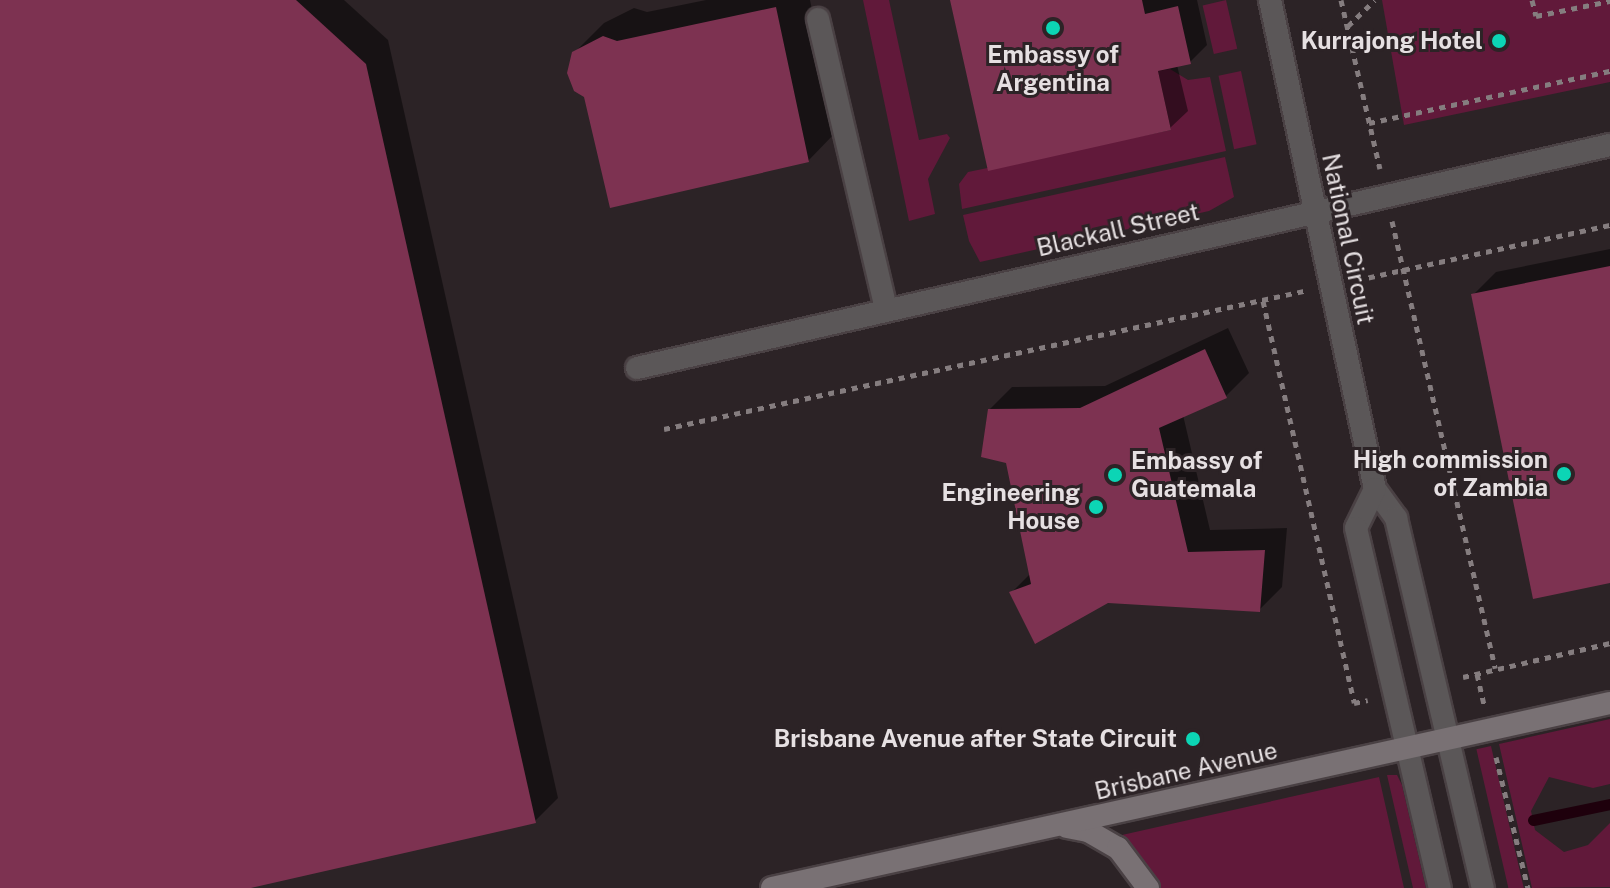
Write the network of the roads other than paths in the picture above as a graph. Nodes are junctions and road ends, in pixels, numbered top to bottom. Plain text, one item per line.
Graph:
1 (1270, 0) edge
2 (818, 19) dead end
3 (1610, 145) edge
4 (1315, 212) junction
5 (886, 310) junction
6 (637, 368) dead end
7 (1375, 489) junction
8 (1610, 703) edge
9 (1448, 739) junction
10 (1408, 748) junction
11 (1038, 830) junction
12 (772, 888) edge
13 (1148, 888) edge
14 (1440, 888) edge
15 (1483, 888) edge

1 - 4 street, National Circuit
2 - 5 street
3 - 4 street, Blackall Street
4 - 5 street, Blackall Street
4 - 7 street, National Circuit
5 - 6 street, Blackall Street
7 - 9 street, National Circuit
7 - 10 street
8 - 9 main road, Brisbane Avenue
9 - 10 main road, Brisbane Avenue
9 - 15 street, National Circuit
10 - 11 main road, Brisbane Avenue
10 - 14 street
11 - 12 main road, Brisbane Avenue
11 - 13 main road

